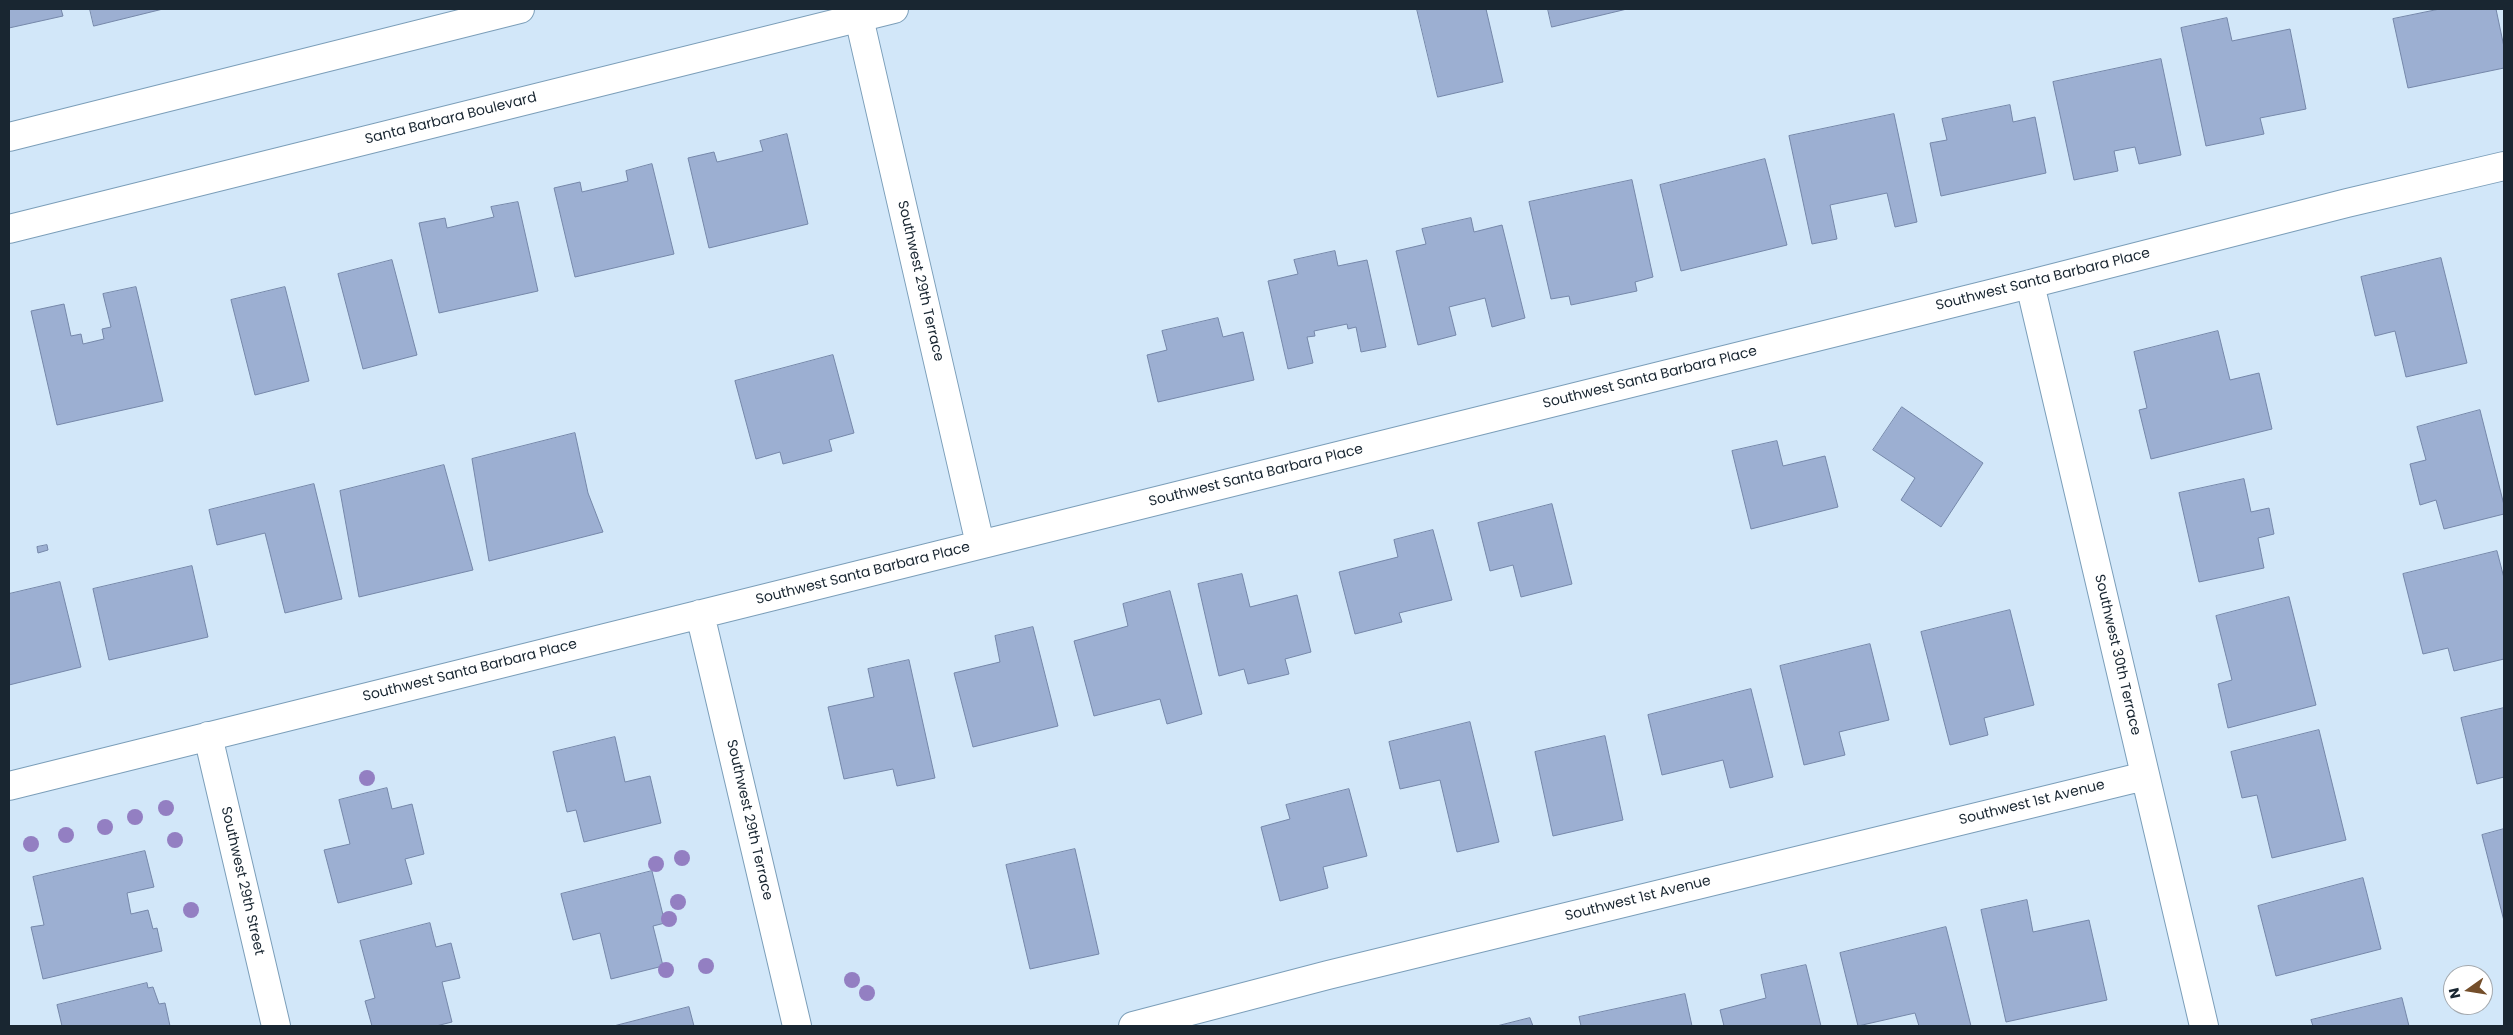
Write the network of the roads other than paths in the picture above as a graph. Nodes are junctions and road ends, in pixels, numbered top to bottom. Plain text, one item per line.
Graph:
1 (520, 9) edge
2 (894, 9) edge
3 (858, 13) edge
4 (9, 137) edge
5 (2504, 166) edge
6 (9, 229) edge
7 (2030, 284) junction
8 (980, 544) junction
9 (700, 614) junction
10 (208, 736) junction
11 (2145, 776) junction
12 (9, 786) edge
13 (276, 1026) edge
14 (797, 1026) edge
15 (1133, 1026) edge
16 (2204, 1026) edge

1 - 4 street
2 - 3 street, Santa Barbara Boulevard
3 - 6 street, Santa Barbara Boulevard
3 - 8 street, Southwest 29th Terrace
5 - 7 street, Southwest Santa Barbara Place
7 - 8 street, Southwest Santa Barbara Place
7 - 11 street, Southwest 30th Terrace
8 - 9 street, Southwest Santa Barbara Place
9 - 10 street, Southwest Santa Barbara Place
9 - 14 street, Southwest 29th Terrace
10 - 12 street, Southwest Santa Barbara Place
10 - 13 street, Southwest 29th Street
11 - 15 street, Southwest 1st Avenue
11 - 16 street, Southwest 30th Terrace

